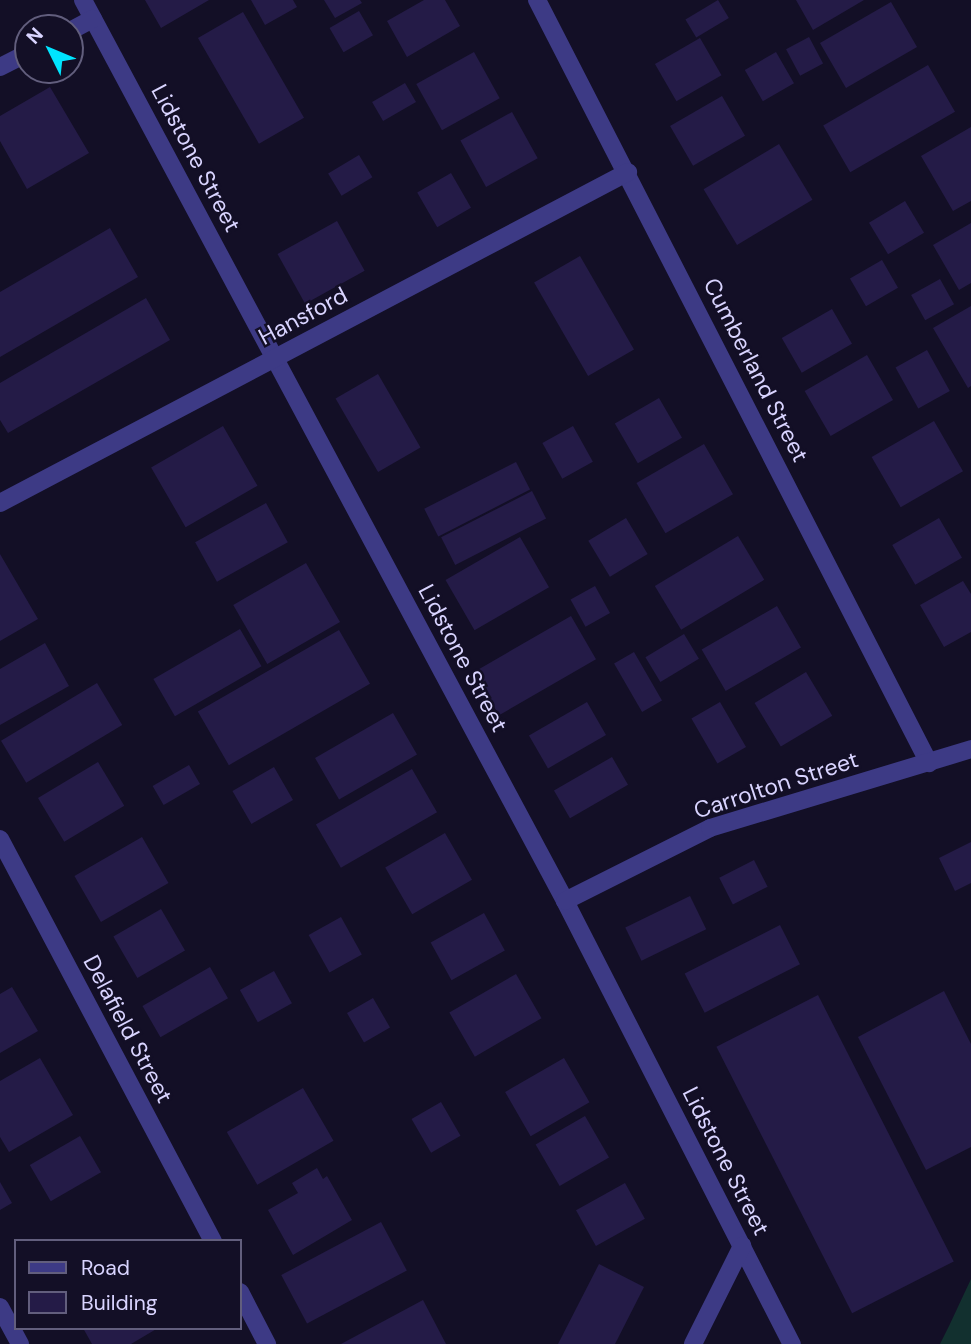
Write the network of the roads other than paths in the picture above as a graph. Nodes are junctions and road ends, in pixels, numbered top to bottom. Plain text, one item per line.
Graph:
1 (83, 0) edge
2 (537, 0) edge
3 (93, 19) junction
4 (84, 23) edge
5 (628, 173) junction
6 (276, 358) junction
7 (0, 503) edge
8 (971, 749) edge
9 (929, 763) junction
10 (0, 839) edge
11 (565, 901) junction
12 (212, 1239) edge
13 (742, 1246) junction
14 (242, 1296) edge
15 (0, 1307) edge
16 (20, 1344) edge
17 (267, 1344) edge
18 (693, 1344) edge
19 (792, 1344) edge

1 - 3 street, Lidstone Street
2 - 5 street, Cumberland Street
3 - 4 street
3 - 6 street, Lidstone Street
5 - 6 street, Hansford
5 - 9 street, Cumberland Street
6 - 7 street, Hansford
6 - 11 street, Lidstone Street
8 - 9 street, Carrolton Street
9 - 11 street, Carrolton Street
10 - 12 street, Delafield Street
11 - 13 street, Lidstone Street
13 - 18 street
13 - 19 street, Lidstone Street
14 - 17 street
15 - 16 street

